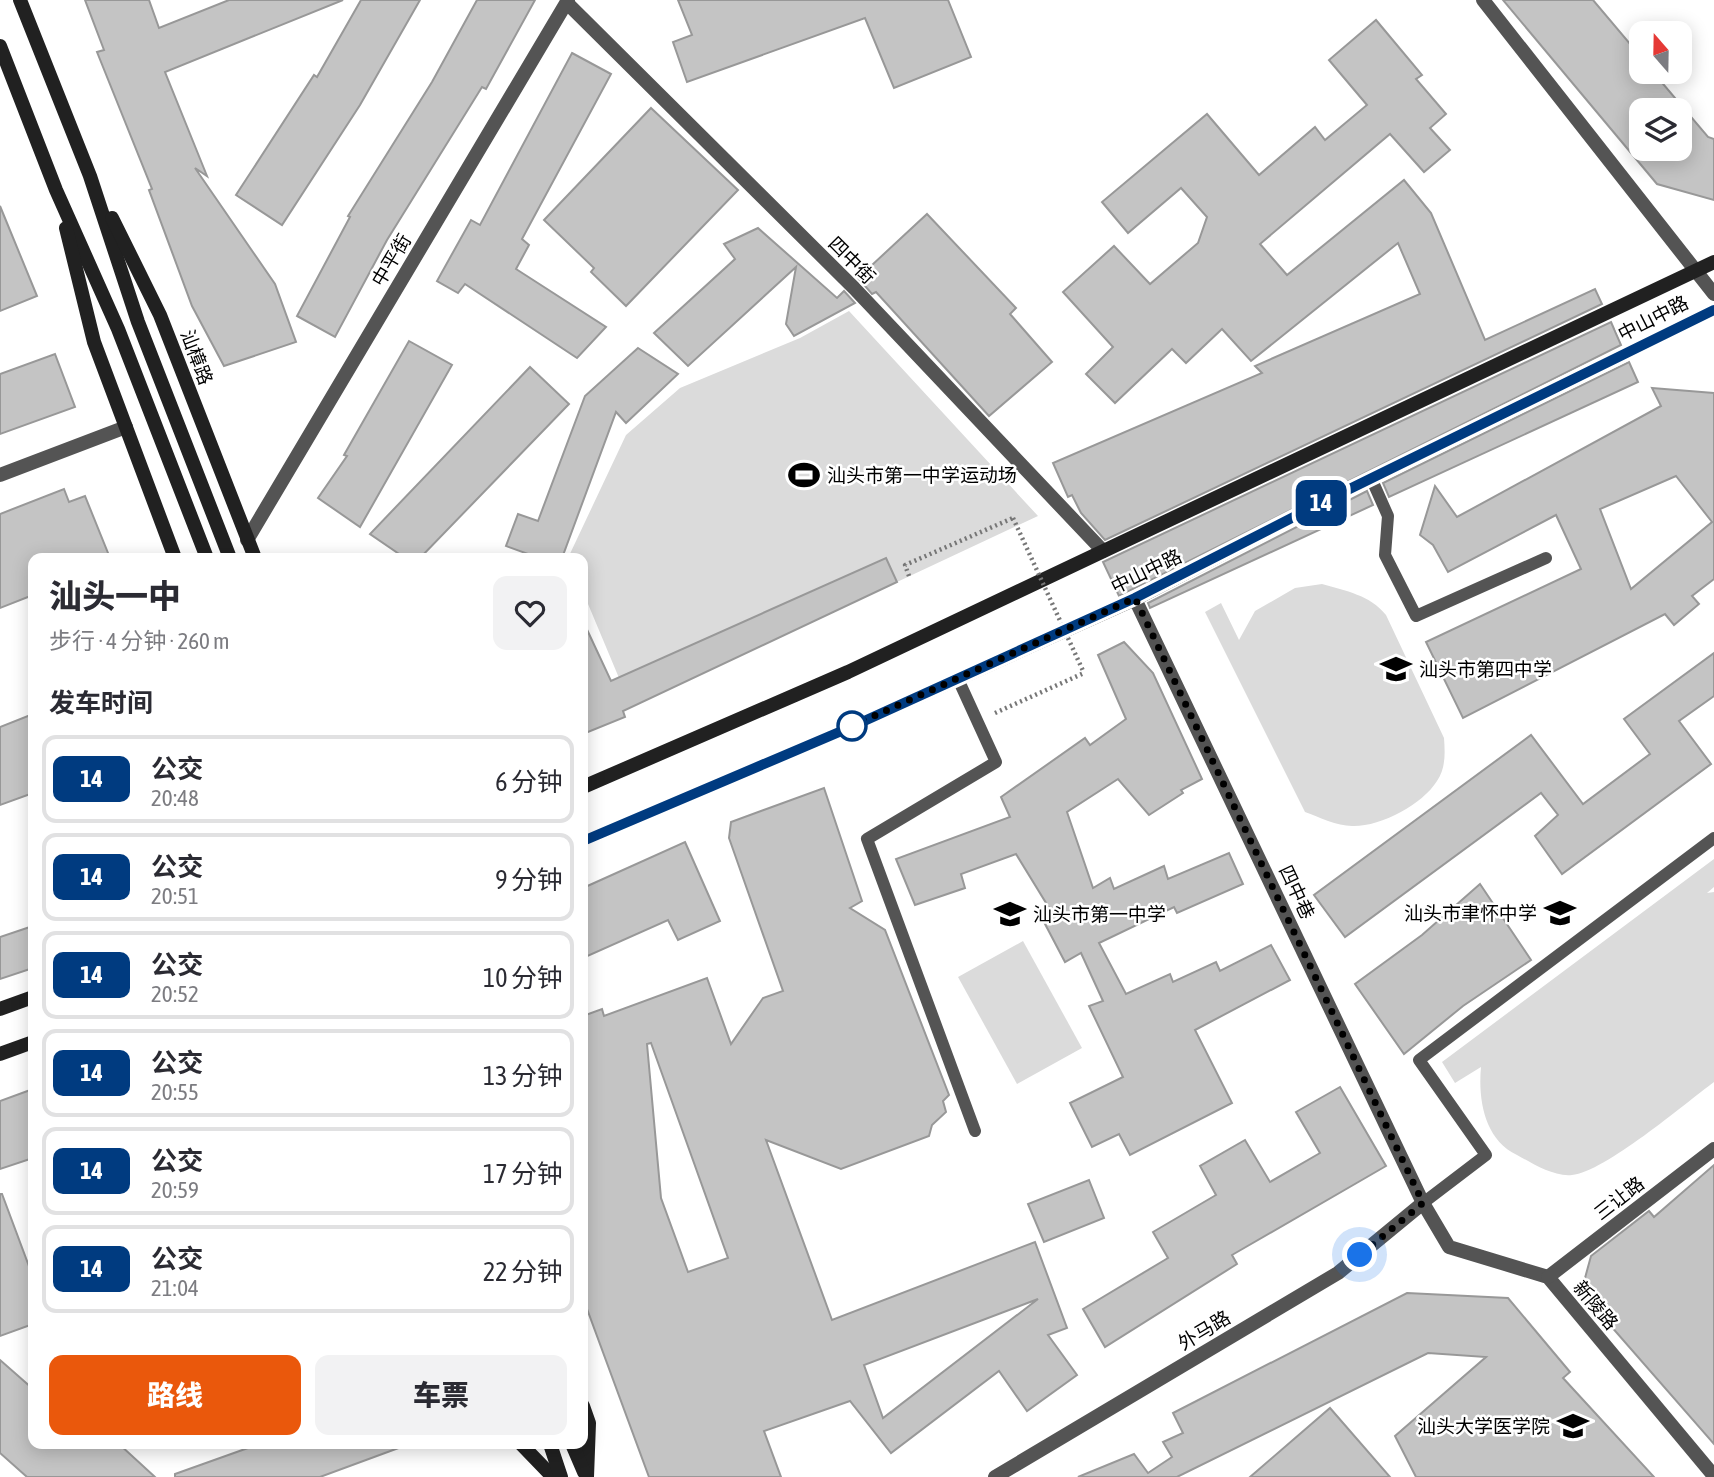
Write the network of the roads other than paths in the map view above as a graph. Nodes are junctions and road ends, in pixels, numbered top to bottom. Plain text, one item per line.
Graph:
1 (20, 0) edge
2 (1483, 0) edge
3 (568, 1) edge
4 (0, 46) edge
5 (90, 176) junction
6 (56, 190) junction
7 (1714, 262) edge
8 (1697, 269) junction
9 (1714, 294) edge
10 (1714, 310) edge
11 (126, 427) junction
12 (0, 475) edge
13 (1372, 480) junction
14 (247, 540) junction
15 (1104, 551) junction
16 (173, 553) edge
17 (205, 553) edge
18 (227, 553) edge
19 (253, 553) edge
20 (1546, 558) dead end
21 (1135, 598) junction
22 (958, 679) junction
23 (588, 785) edge
24 (1714, 838) edge
25 (588, 839) edge
26 (28, 999) edge
27 (0, 1009) edge
28 (28, 1044) edge
29 (0, 1054) edge
30 (975, 1131) dead end
31 (1714, 1149) edge
32 (1423, 1203) junction
33 (1548, 1277) junction
34 (588, 1420) edge
35 (588, 1441) edge
36 (526, 1449) edge
37 (552, 1449) edge
38 (574, 1449) edge
39 (588, 1449) edge
40 (996, 1476) edge
41 (1714, 1476) edge
42 (553, 1477) edge
43 (561, 1477) edge
44 (586, 1477) edge

1 - 5 main road, 汕樟路
2 - 8 street
3 - 14 street, 中平街
3 - 15 street, 四中街
4 - 6 main road
5 - 14 main road, 汕樟路
5 - 18 main road, 汕樟路
6 - 11 main road
6 - 17 main road
7 - 8 main road, 中山中路
8 - 9 street
8 - 15 main road, 中山中路
10 - 13 main road, 中山中路
11 - 12 street
11 - 16 main road
13 - 20 lane
13 - 21 main road, 中山中路
14 - 19 main road, 汕樟路
15 - 23 main road, 中山中路
21 - 22 main road, 中山中路
21 - 32 street, 四中巷
22 - 25 main road, 中山中路
22 - 30 lane
24 - 32 lane
26 - 27 main road
28 - 29 main road
31 - 33 street, 三让路
32 - 33 street, 新陵路
32 - 40 street, 外马路
33 - 41 street, 新陵路
34 - 35 main road
36 - 42 main road
37 - 43 main road
38 - 44 main road
39 - 44 main road

